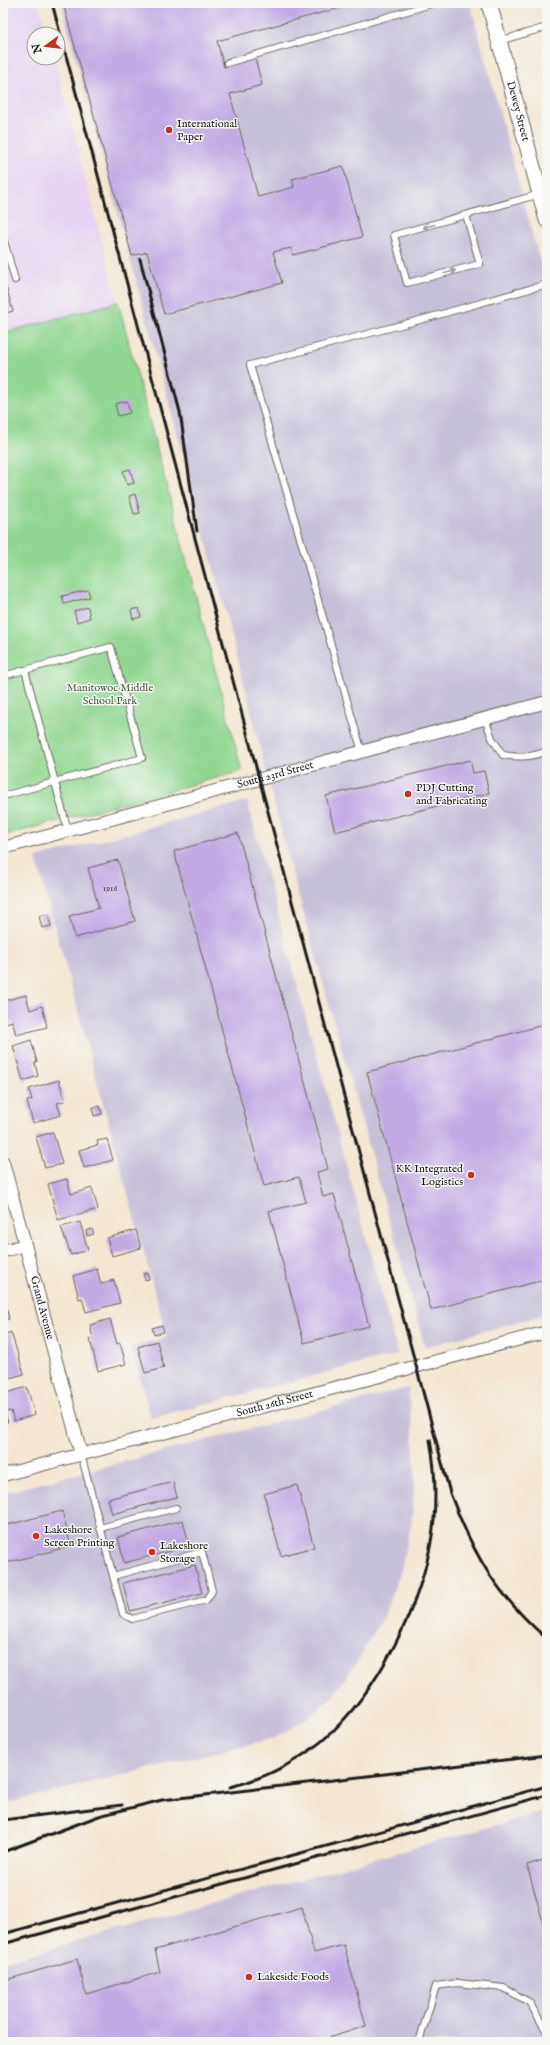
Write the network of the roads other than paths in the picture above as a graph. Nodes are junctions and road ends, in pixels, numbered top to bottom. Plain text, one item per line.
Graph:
1 (435, 3) edge
2 (488, 3) edge
3 (547, 28) edge
4 (499, 41) junction
5 (227, 63) dead end
6 (543, 193) edge
7 (466, 215) junction
8 (547, 220) edge
9 (3, 237) edge
10 (15, 280) dead end
11 (547, 284) edge
12 (25, 670) junction
13 (3, 676) edge
14 (547, 702) edge
15 (485, 719) junction
16 (547, 751) edge
17 (362, 752) junction
18 (54, 782) junction
19 (3, 796) edge
20 (68, 831) junction
21 (3, 848) edge
22 (3, 1162) edge
23 (25, 1245) junction
24 (3, 1251) edge
25 (547, 1332) edge
26 (81, 1454) junction
27 (3, 1475) edge
28 (176, 1508) dead end
29 (100, 1528) junction
30 (113, 1576) junction
31 (547, 2032) edge
32 (419, 2042) edge

1 - 5 lane
2 - 4 street, Dewey Street
3 - 4 lane
4 - 6 street, Dewey Street
6 - 7 lane
6 - 8 street, Dewey Street
7 -> 7 lane
9 - 10 lane
11 - 17 lane
12 - 13 lane
12 - 18 lane
12 - 18 lane
14 - 15 street, South 23rd Street
15 - 16 lane
15 - 17 street, South 23rd Street
17 - 20 street, South 23rd Street
18 - 19 lane
18 - 20 lane
20 - 21 street, South 23rd Street
22 - 23 street, Grand Avenue
23 - 24 street
23 - 26 street, Grand Avenue
25 - 26 street, South 26th Street
26 - 27 street, South 26th Street
26 - 29 lane
28 - 29 lane
29 - 30 lane
30 - 30 lane
31 - 32 lane

